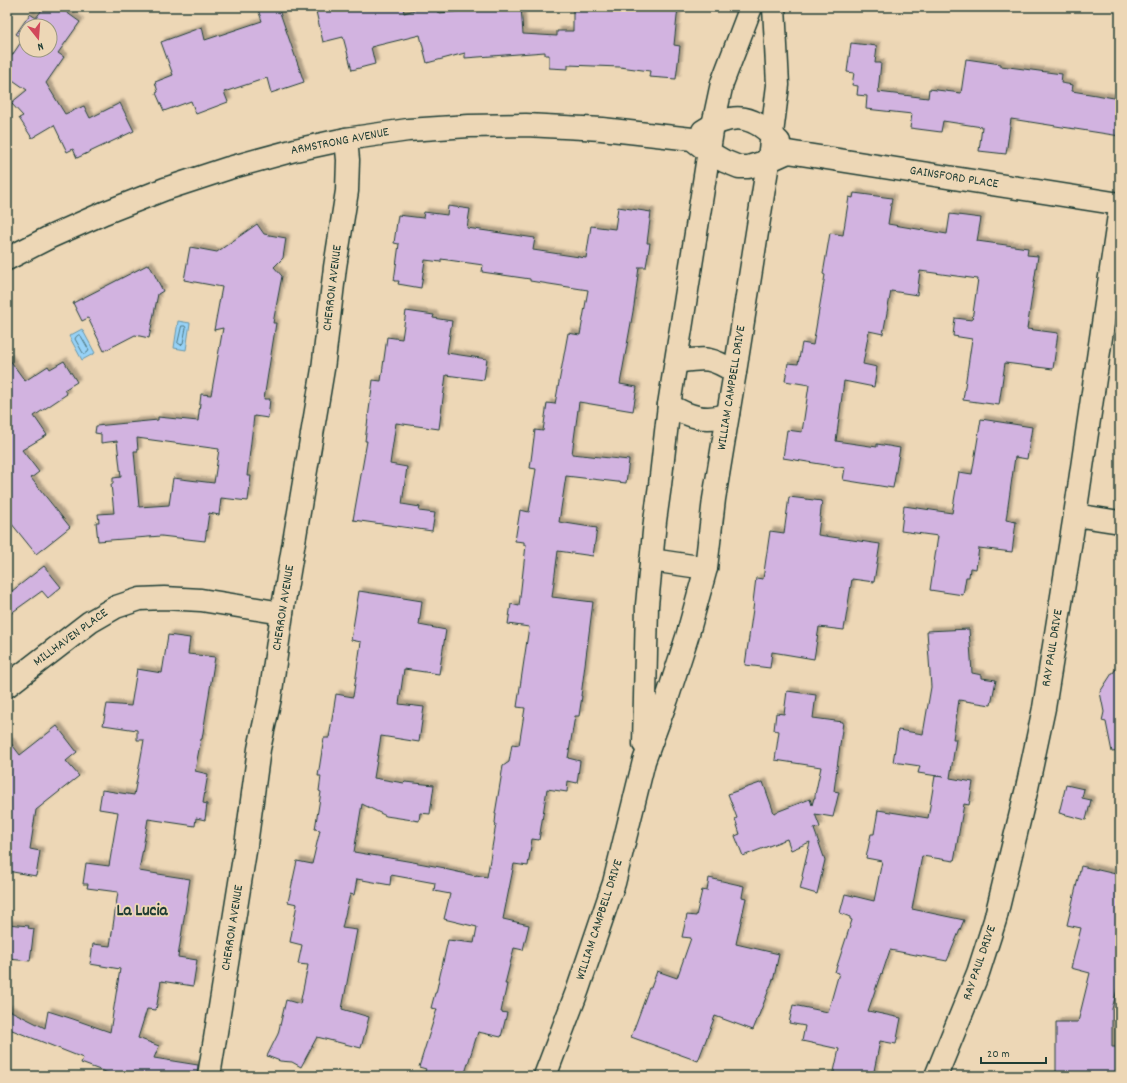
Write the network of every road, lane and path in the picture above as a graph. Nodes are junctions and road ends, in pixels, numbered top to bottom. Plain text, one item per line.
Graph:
1 (751, 7) edge
2 (774, 7) edge
3 (713, 124) junction
4 (772, 134) junction
5 (346, 139) junction
6 (692, 139) junction
7 (788, 152) junction
8 (710, 153) junction
9 (768, 161) junction
10 (1120, 204) edge
11 (1120, 208) edge
12 (7, 259) edge
13 (676, 362) junction
14 (735, 372) junction
15 (669, 405) junction
16 (728, 414) junction
17 (1074, 515) junction
18 (1120, 522) edge
19 (651, 560) junction
20 (706, 568) junction
21 (282, 613) junction
22 (7, 686) edge
23 (644, 761) junction
24 (209, 1076) edge
25 (545, 1076) edge
26 (936, 1076) edge

1 - 3 street, WILLIAM CAMPBELL DRIVE
2 - 4 street, WILLIAM CAMPBELL DRIVE
3 - 4 street
3 - 6 street
3 - 8 street, WILLIAM CAMPBELL DRIVE
4 - 7 street
4 - 9 street, WILLIAM CAMPBELL DRIVE
5 - 6 street, ARMSTRONG AVENUE
5 - 12 street, ARMSTRONG AVENUE
5 - 21 street, CHERRON AVENUE
6 - 8 street
7 - 9 street
7 - 10 street, GAINSFORD PLACE
8 - 9 street
8 - 13 street, WILLIAM CAMPBELL DRIVE
9 - 14 street, WILLIAM CAMPBELL DRIVE
11 - 17 street, RAY PAUL DRIVE
13 - 14 street
13 - 15 street, WILLIAM CAMPBELL DRIVE
14 - 16 street, WILLIAM CAMPBELL DRIVE
15 - 16 street
15 - 19 street, WILLIAM CAMPBELL DRIVE
16 - 20 street, WILLIAM CAMPBELL DRIVE
17 - 18 street
17 - 26 street, RAY PAUL DRIVE
19 - 20 street
19 - 23 street, WILLIAM CAMPBELL DRIVE
20 - 23 street, WILLIAM CAMPBELL DRIVE
21 - 22 street, MILLHAVEN PLACE
21 - 24 street, CHERRON AVENUE
23 - 25 street, WILLIAM CAMPBELL DRIVE

